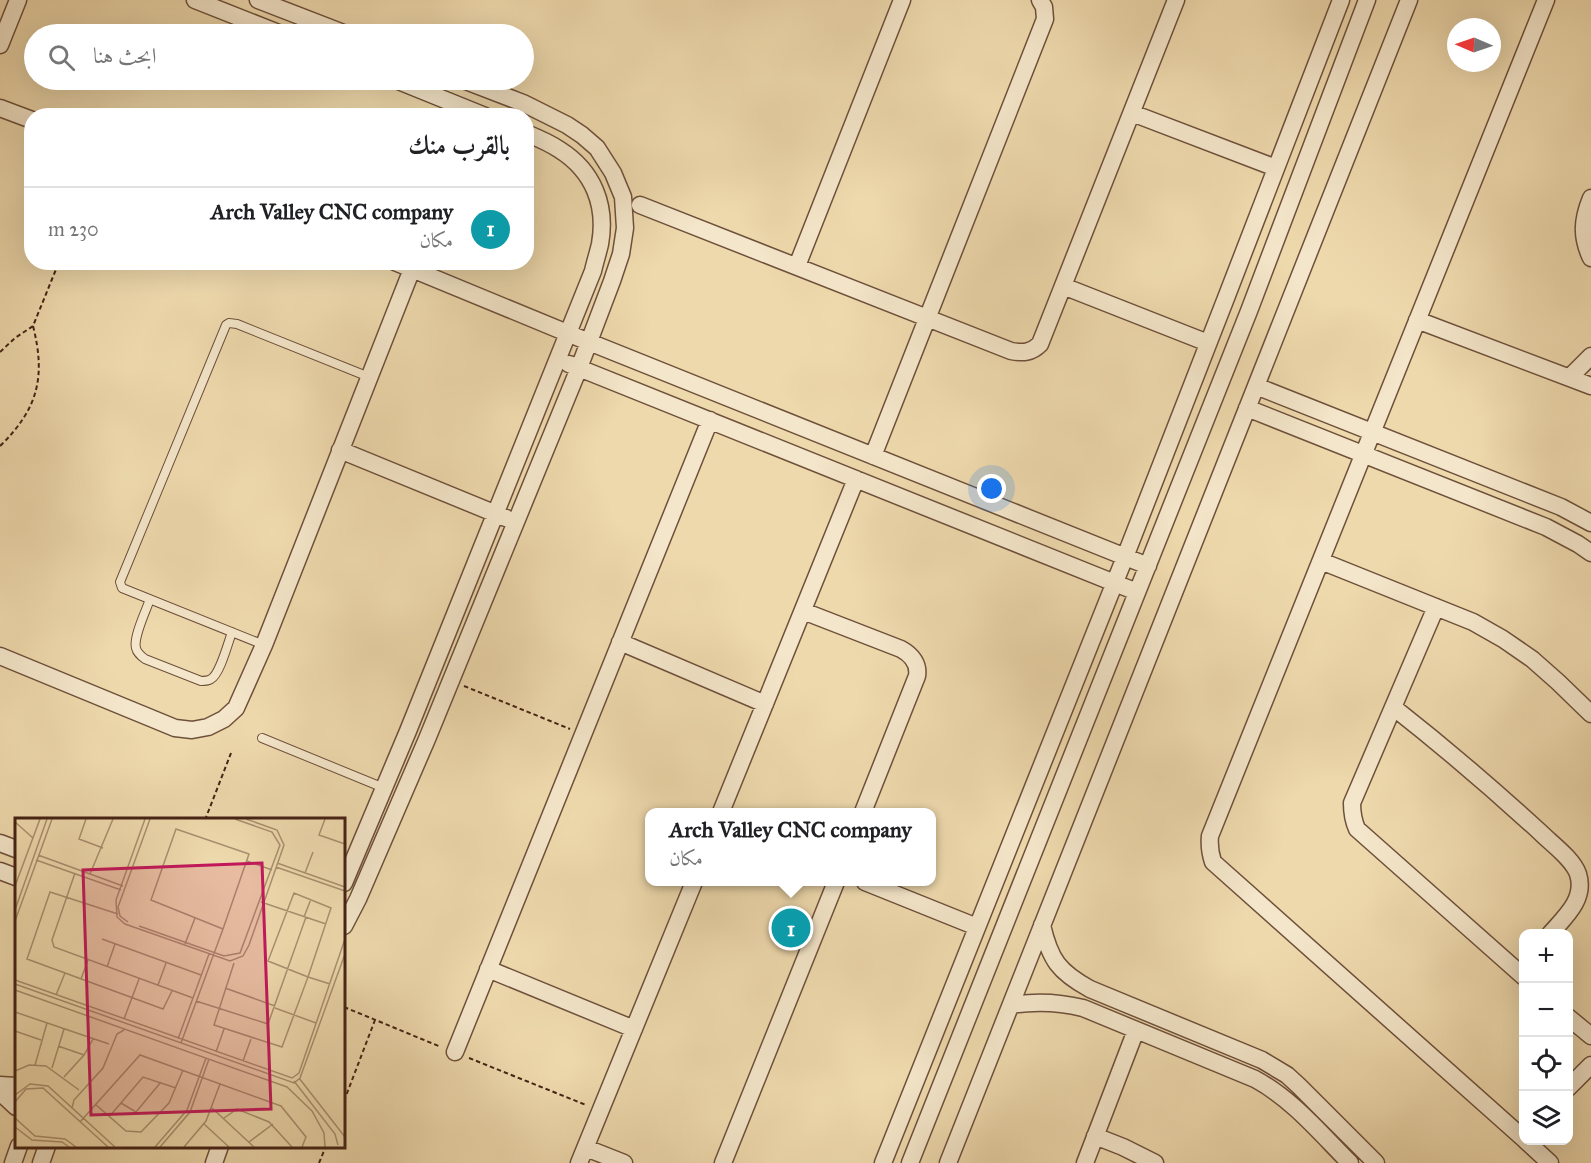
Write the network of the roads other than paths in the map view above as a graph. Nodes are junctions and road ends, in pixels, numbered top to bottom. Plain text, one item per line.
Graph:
1 (18, 0) edge
2 (195, 0) edge
3 (256, 0) edge
4 (902, 0) edge
5 (1041, 0) edge
6 (1176, 0) edge
7 (1341, 0) edge
8 (1347, 0) edge
9 (1409, 0) edge
10 (1546, 0) edge
11 (1366, 4) edge
12 (246, 21) junction
13 (254, 24) edge
14 (320, 24) edge
15 (0, 45) edge
16 (421, 90) edge
17 (489, 90) edge
18 (0, 108) edge
19 (465, 108) edge
20 (533, 108) edge
21 (534, 108) edge
22 (1132, 113) junction
23 (24, 117) edge
24 (534, 137) edge
25 (1276, 168) junction
26 (1591, 198) edge
27 (1262, 204) junction
28 (640, 206) dead end
29 (1286, 214) junction
30 (1591, 258) edge
31 (797, 267) junction
32 (412, 270) edge
33 (414, 270) edge
34 (1063, 286) junction
35 (1226, 298) junction
36 (1250, 307) junction
37 (927, 318) junction
38 (1418, 320) junction
39 (568, 333) junction
40 (589, 342) junction
41 (1208, 343) junction
42 (1591, 356) edge
43 (557, 359) junction
44 (579, 368) junction
45 (369, 377) junction
46 (1570, 377) junction
47 (1256, 386) junction
48 (1591, 386) edge
49 (743, 404) junction
50 (1247, 408) junction
51 (710, 420) junction
52 (734, 430) junction
53 (1372, 432) junction
54 (340, 450) junction
55 (1364, 454) junction
56 (873, 456) junction
57 (856, 479) junction
58 (955, 489) junction
59 (495, 513) junction
60 (946, 515) junction
61 (515, 521) junction
62 (1591, 523) edge
63 (1591, 553) edge
64 (1125, 557) junction
65 (1321, 561) junction
66 (1148, 566) junction
67 (1114, 583) junction
68 (1137, 592) junction
69 (150, 599) junction
70 (1436, 607) junction
71 (803, 611) junction
72 (232, 632) junction
73 (620, 642) junction
74 (264, 645) junction
75 (0, 656) edge
76 (765, 704) junction
77 (1393, 707) junction
78 (1591, 714) edge
79 (408, 731) junction
80 (262, 738) dead end
81 (427, 739) junction
82 (1034, 786) junction
83 (384, 788) junction
84 (1056, 794) junction
85 (724, 808) edge
86 (866, 808) edge
87 (0, 843) edge
88 (15, 849) edge
89 (0, 871) edge
90 (15, 877) edge
91 (345, 881) edge
92 (692, 886) edge
93 (834, 886) edge
94 (876, 886) edge
95 (345, 924) edge
96 (1042, 925) junction
97 (977, 927) junction
98 (1554, 929) edge
99 (1519, 968) edge
100 (489, 969) junction
101 (960, 971) junction
102 (982, 979) junction
103 (1011, 1005) junction
104 (1573, 1020) edge
105 (634, 1029) junction
106 (1136, 1030) junction
107 (1591, 1036) edge
108 (455, 1052) road end
109 (1591, 1065) edge
110 (1573, 1084) edge
111 (0, 1085) edge
112 (15, 1086) edge
113 (0, 1092) edge
114 (15, 1106) edge
115 (1519, 1133) edge
116 (1095, 1136) junction
117 (1531, 1145) edge
118 (18, 1148) edge
119 (46, 1148) edge
120 (219, 1148) edge
121 (583, 1155) edge
122 (13, 1163) edge
123 (41, 1163) edge
124 (214, 1163) edge
125 (624, 1163) edge
126 (723, 1163) edge
127 (883, 1163) edge
128 (910, 1163) edge
129 (948, 1163) edge
130 (1085, 1163) edge
131 (1155, 1163) edge
132 (1350, 1163) edge
133 (1376, 1163) edge
134 (1550, 1163) edge

1 - 15 street
2 - 12 street
3 - 12 street
3 - 14 street
4 - 31 street
5 - 37 street
6 - 22 street
7 - 25 street
8 - 11 street
9 - 47 street
10 - 38 street
11 - 29 street
12 - 13 street
16 - 19 street
17 - 20 street
18 - 23 street
21 - 40 street
22 - 25 street
22 - 34 street
24 - 39 street
25 - 27 street
26 - 30 street
27 - 29 street
27 - 35 street
28 - 31 street
29 - 36 street
31 - 37 street
32 - 45 street
33 - 39 street
34 - 37 street
34 - 41 street
35 - 36 street
35 - 41 street
36 - 66 street
37 - 56 street
38 - 46 street
38 - 53 street
39 - 40 street
39 - 43 street
40 - 44 street
40 - 49 street
41 - 64 street
42 - 46 street
43 - 44 street
43 - 59 street
44 - 51 street
44 - 61 street
45 - 54 street
45 - 69 lane
46 - 48 street
47 - 50 street
47 - 53 street
49 - 52 street
49 - 56 street
50 - 55 street
50 - 96 street
51 - 52 street
51 - 73 street
52 - 57 street
53 - 55 street
53 - 62 street
54 - 59 street
54 - 74 street
55 - 63 street
55 - 65 street
56 - 58 street
57 - 60 street
57 - 71 street
58 - 60 street
58 - 64 street
59 - 61 street
59 - 79 street
60 - 67 street
61 - 81 street
64 - 66 street
64 - 67 street
65 - 70 street
65 - 115 street
66 - 68 street
67 - 68 street
67 - 82 street
68 - 84 street
69 - 72 lane
69 - 72 lane
70 - 77 street
70 - 78 street
71 - 76 street
71 - 86 street
72 - 74 lane
73 - 76 street
73 - 100 street
74 - 75 street
76 - 85 street
77 - 98 street
77 - 99 street
79 - 81 street
79 - 83 street
80 - 83 lane
81 - 95 street
82 - 84 street
82 - 97 street
83 - 91 street
84 - 102 street
87 - 88 street
89 - 90 street
92 - 105 street
93 - 126 street
94 - 97 street
96 - 103 street
96 - 133 street
97 - 101 street
100 - 105 street
100 - 108 street
101 - 102 street
101 - 127 street
102 - 128 street
103 - 106 street
103 - 129 street
104 - 107 street
105 - 121 street
106 - 116 street
106 - 132 street
109 - 110 street
111 - 112 street
113 - 114 street
116 - 130 street
116 - 131 street
117 - 134 street
118 - 122 street
119 - 123 street
120 - 124 street
121 - 125 street

